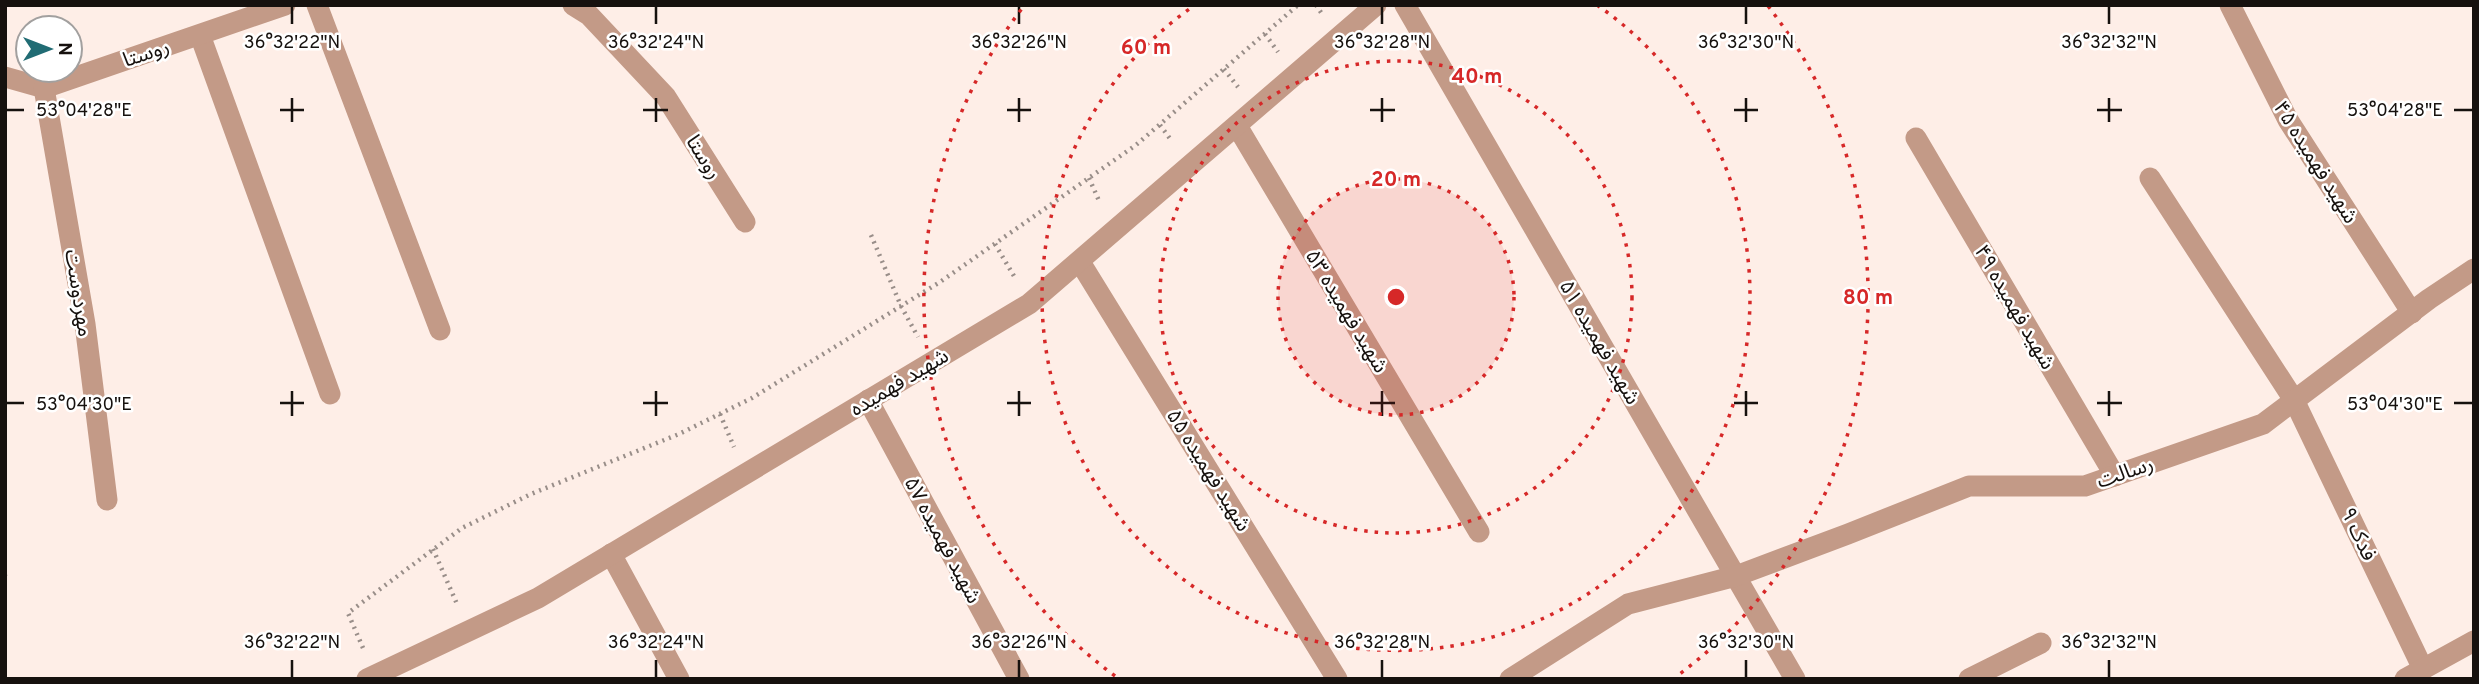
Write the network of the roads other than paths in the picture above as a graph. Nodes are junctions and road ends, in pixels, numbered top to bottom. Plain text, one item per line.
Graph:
1 (285, 5) edge
2 (317, 5) edge
3 (573, 5) edge
4 (1376, 5) edge
5 (1405, 5) edge
6 (2230, 5) edge
7 (200, 35) junction
8 (5, 76) edge
9 (44, 88) junction
10 (1237, 126) junction
11 (1916, 138) dead end
12 (2150, 178) dead end
13 (744, 222) dead end
14 (1080, 262) junction
15 (2474, 270) edge
16 (2412, 313) junction
17 (440, 330) dead end
18 (330, 394) dead end
19 (868, 400) junction
20 (2294, 400) junction
21 (2115, 476) junction
22 (107, 500) dead end
23 (1479, 532) dead end
24 (611, 554) junction
25 (1736, 576) junction
26 (2474, 641) edge
27 (2041, 643) dead end
28 (2414, 674) edge
29 (371, 677) edge
30 (679, 679) edge
31 (1018, 679) edge
32 (1337, 679) edge
33 (1510, 679) edge
34 (1796, 679) edge
35 (1969, 679) edge

1 - 7 street, روستا
2 - 17 street
3 - 13 street, روستا
4 - 10 street, شهید فهمیده
5 - 25 street, شهید فهمیده ۵۱
6 - 16 street, شهید فهمیده ۴۵
7 - 9 street, روستا
7 - 18 street
8 - 9 street
9 - 22 street, مهردوست
10 - 14 street, شهید فهمیده
10 - 23 street, شهید فهمیده ۵۳
11 - 21 street, شهید فهمیده ۴۹
12 - 20 street, فدک ۹
14 - 19 street, شهید فهمیده
14 - 32 street, شهید فهمیده ۵۵
15 - 16 street, رسالت
16 - 20 street, رسالت
19 - 24 street, شهید فهمیده
19 - 31 street, شهید فهمیده ۵۷
20 - 21 street, رسالت
20 - 28 street, فدک ۹
21 - 25 street, رسالت
24 - 29 street, شهید فهمیده
24 - 30 street
25 - 33 street, رسالت
25 - 34 street, شهید فهمیده ۵۱
26 - 28 street
27 - 35 street

